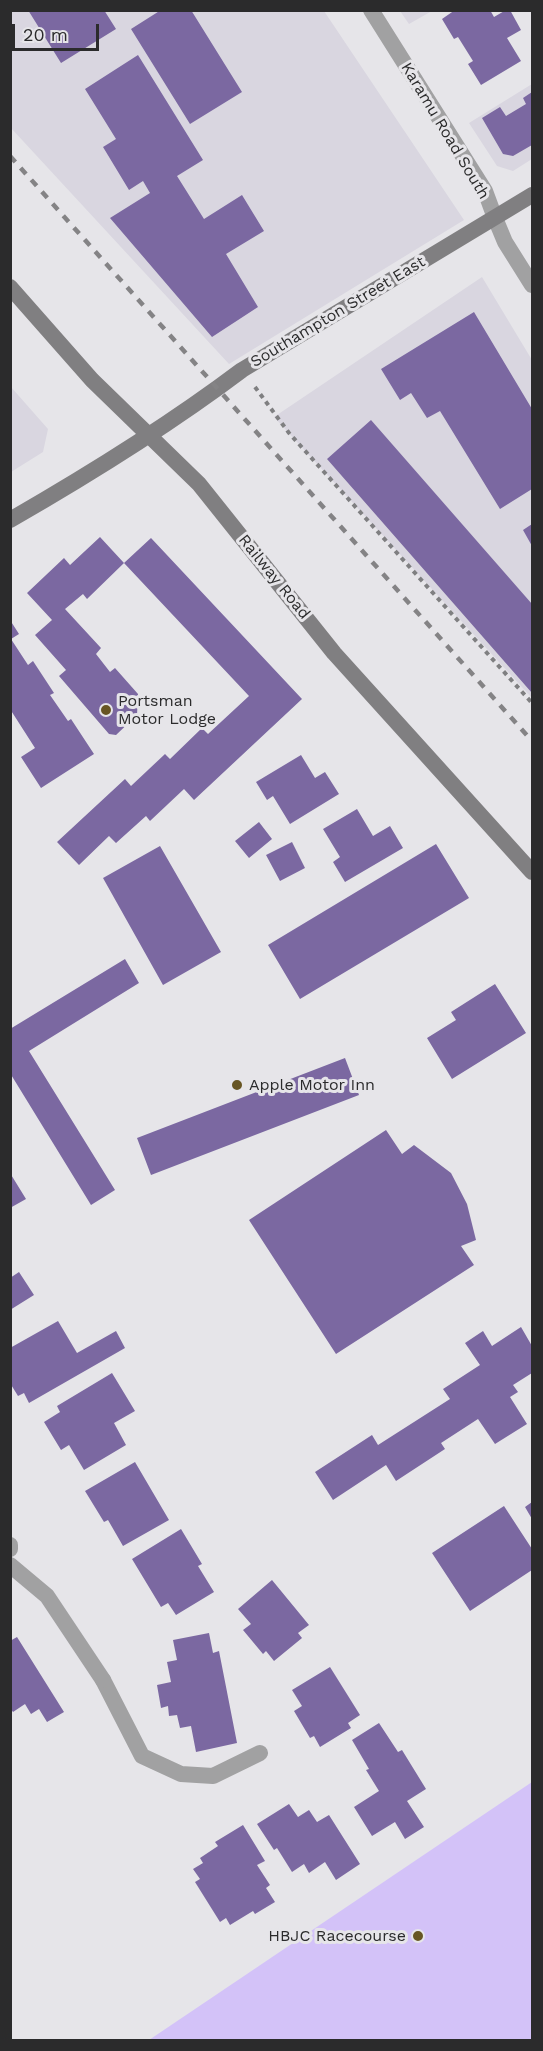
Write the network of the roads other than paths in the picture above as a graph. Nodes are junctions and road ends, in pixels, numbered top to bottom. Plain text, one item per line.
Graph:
1 (371, 10) edge
2 (532, 195) edge
3 (495, 218) junction
4 (532, 285) edge
5 (10, 287) edge
6 (149, 435) junction
7 (10, 520) edge
8 (532, 872) edge
9 (10, 1565) edge
10 (260, 1753) dead end

1 - 3 street, Karamu Road South
2 - 3 main road, Southampton Street East
3 - 4 street, Karamu Road South
3 - 6 main road, Southampton Street East
5 - 6 main road, Railway Road
6 - 7 main road, Southampton Street East
6 - 8 main road, Railway Road
9 - 10 street

